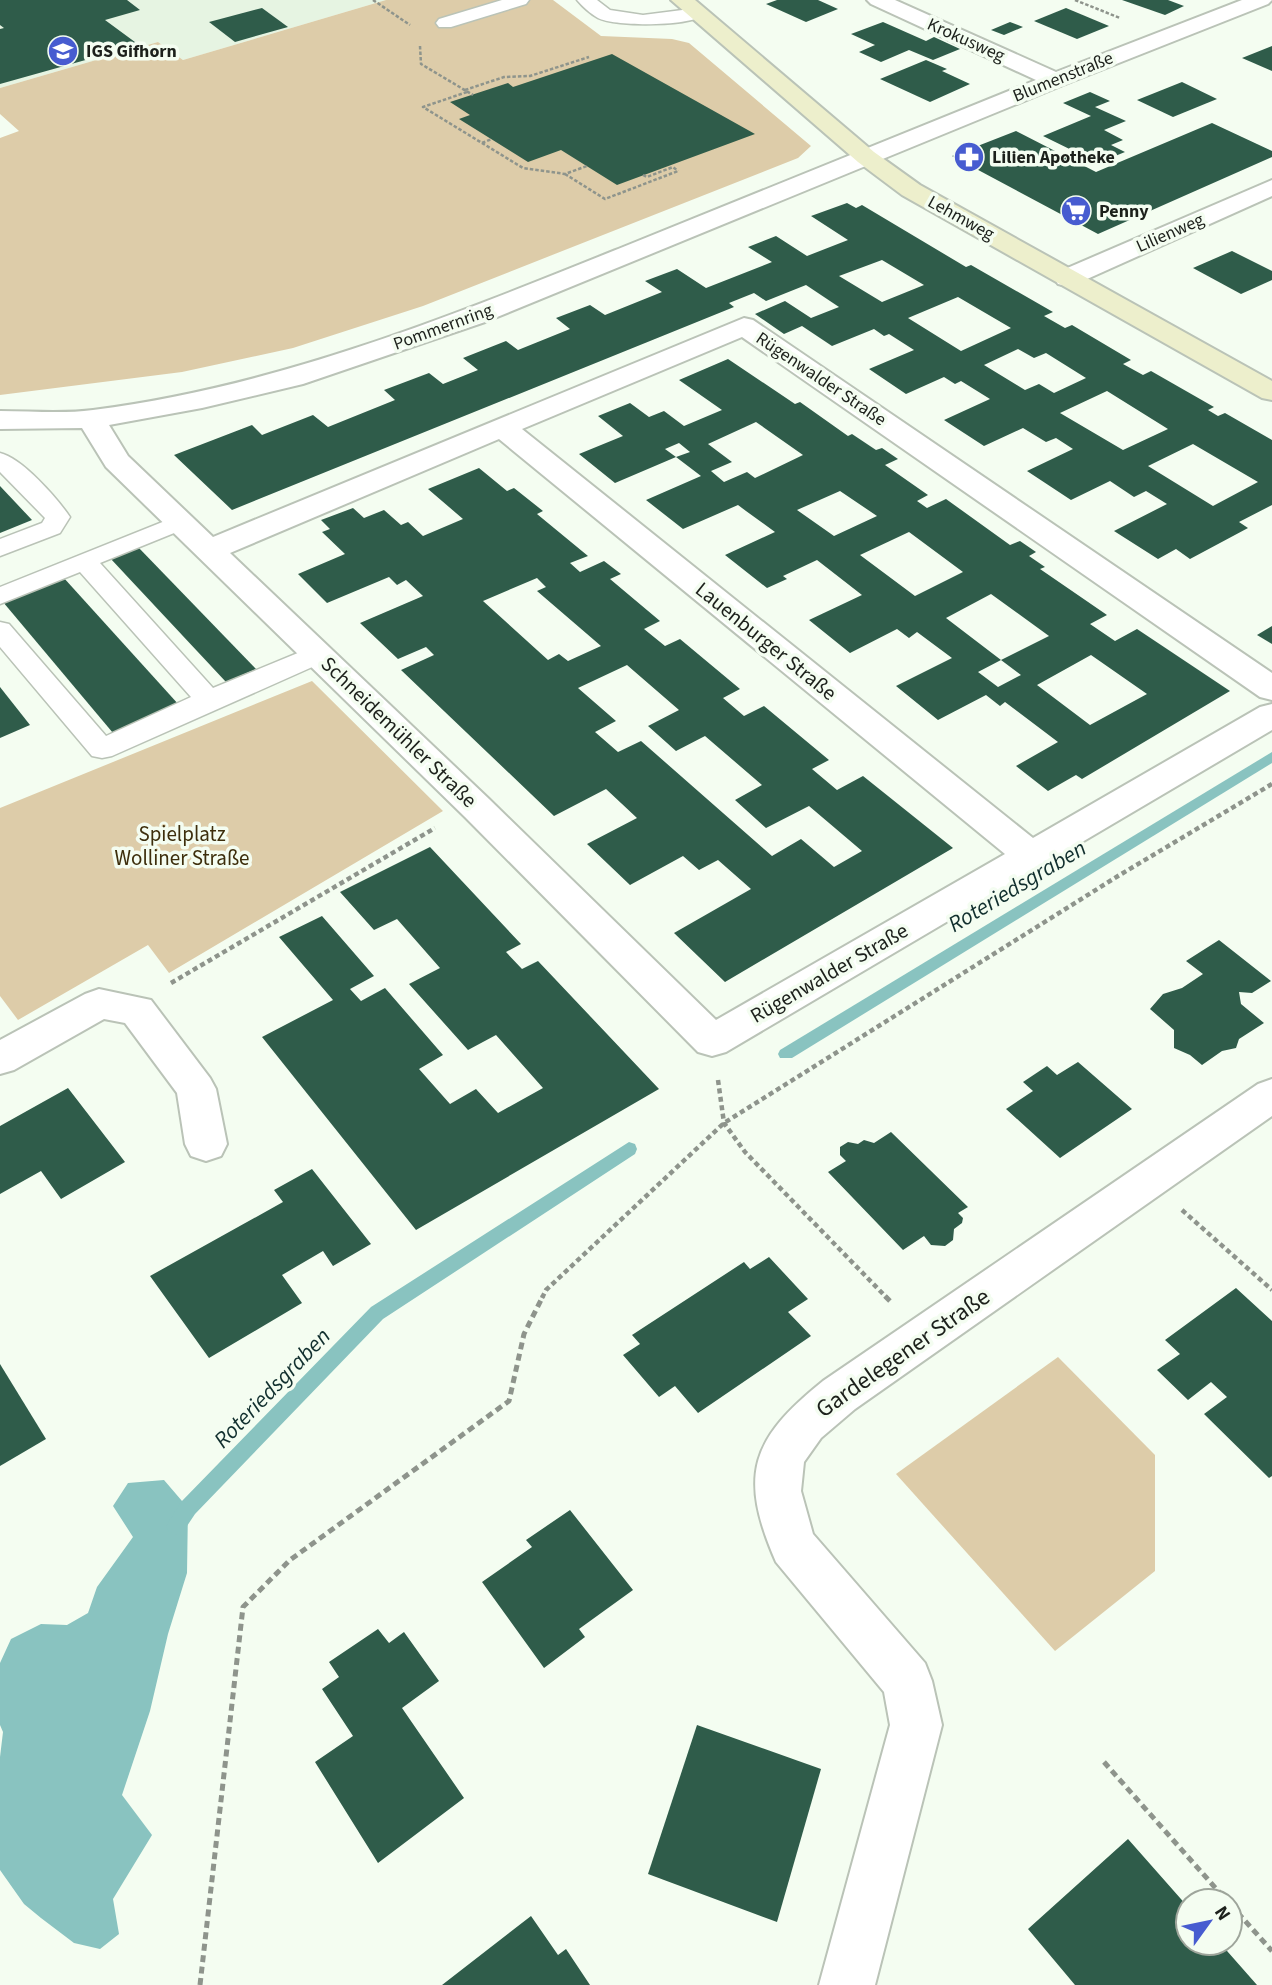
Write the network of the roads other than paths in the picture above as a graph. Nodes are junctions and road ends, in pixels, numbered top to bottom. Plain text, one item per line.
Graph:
1 (520, 0) edge
2 (586, 0) edge
3 (878, 0) edge
4 (1257, 1) edge
5 (690, 6) edge
6 (445, 23) dead end
7 (1055, 80) junction
8 (866, 157) junction
9 (1272, 187) edge
10 (1067, 278) junction
11 (1272, 392) edge
12 (91, 419) junction
13 (0, 420) edge
14 (502, 427) junction
15 (0, 460) edge
16 (180, 522) junction
17 (0, 548) edge
18 (210, 550) junction
19 (84, 561) junction
20 (0, 596) edge
21 (0, 630) edge
22 (319, 654) junction
23 (1272, 689) edge
24 (209, 701) junction
25 (1272, 715) edge
26 (1031, 855) junction
27 (712, 1041) joint
28 (0, 1059) edge
29 (1272, 1095) edge
30 (206, 1144) dead end
31 (846, 1985) edge

1 - 6 lane
2 - 5 lane
3 - 7 street, Krokusweg
4 - 7 street, Blumenstraße
5 - 8 street, Lehmweg
7 - 8 street, Blumenstraße
8 - 10 street, Lehmweg
8 - 12 street, Pommernring
9 - 10 street, Lilienweg
10 - 11 street, Lehmweg
12 - 13 street, Pommernring
12 - 16 street, Schneidemühler Straße
14 - 18 street, Rügenwalder Straße
14 - 23 street, Rügenwalder Straße
14 - 26 street, Lauenburger Straße
15 - 17 lane
16 - 18 street, Schneidemühler Straße
16 - 19 lane
18 - 22 street, Schneidemühler Straße
19 - 20 lane
19 - 24 lane
21 - 24 lane
22 - 24 lane
22 - 27 street, Schneidemühler Straße
25 - 26 street, Rügenwalder Straße
26 - 27 street, Rügenwalder Straße
28 - 30 street
29 - 31 street, Gardelegener Straße

